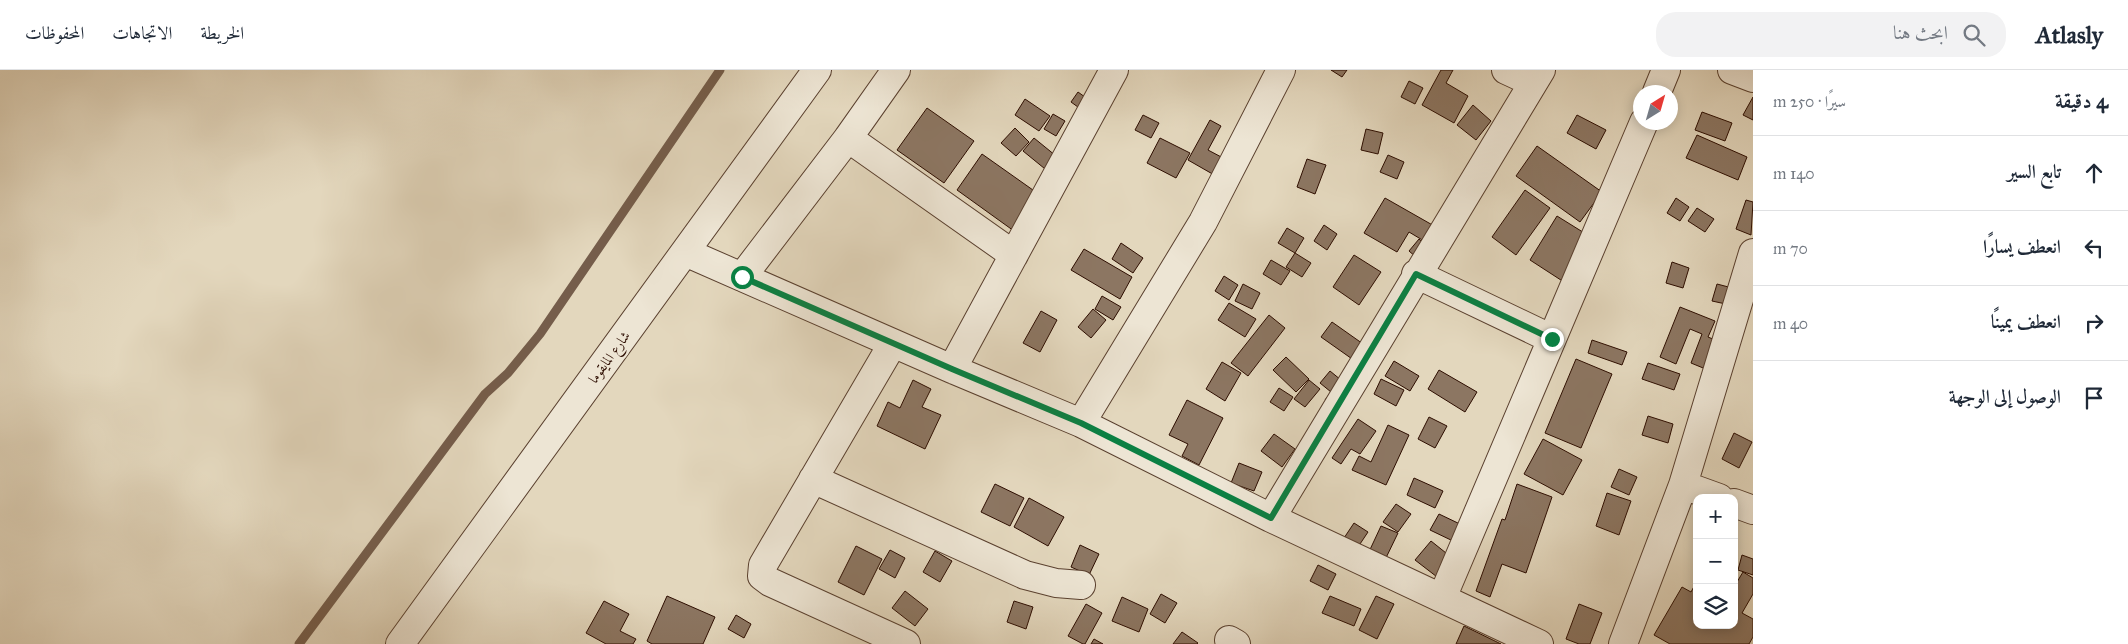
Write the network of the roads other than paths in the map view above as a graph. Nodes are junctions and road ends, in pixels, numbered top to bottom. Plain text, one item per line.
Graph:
1 (817, 70) edge
2 (896, 70) edge
3 (1114, 70) edge
4 (1281, 70) edge
5 (1506, 70) edge
6 (1666, 70) edge
7 (1732, 70) edge
8 (1536, 76) edge
9 (1753, 78) edge
10 (1660, 85) edge
11 (1641, 130) edge
12 (848, 138) junction
13 (685, 252) junction
14 (1753, 252) edge
15 (1014, 255) junction
16 (1416, 274) junction
17 (742, 277) junction
18 (1552, 339) junction
19 (892, 342) junction
20 (952, 369) junction
21 (1081, 423) junction
22 (813, 479) junction
23 (1684, 485) junction
24 (1708, 494) edge
25 (1738, 504) edge
26 (1753, 510) edge
27 (1271, 518) junction
28 (1081, 585) dead end
29 (1442, 598) junction
30 (400, 644) edge
31 (906, 644) edge
32 (1539, 644) edge
33 (1624, 644) edge

1 - 13 street, شارع المايقوما
2 - 12 street
3 - 15 street
4 - 21 street
5 - 8 street
6 - 10 street
7 - 9 street
8 - 16 street
11 - 18 street
12 - 15 street
12 - 17 street
13 - 17 street
13 - 30 street, شارع المايقوما
14 - 23 street
15 - 20 street
16 - 18 street
16 - 27 street
17 - 19 street
18 - 29 street
19 - 20 street
19 - 22 street
20 - 21 street
21 - 27 street
22 - 28 street
22 - 31 street
23 - 24 street
23 - 33 street
25 - 26 street
27 - 29 street
29 - 32 street

